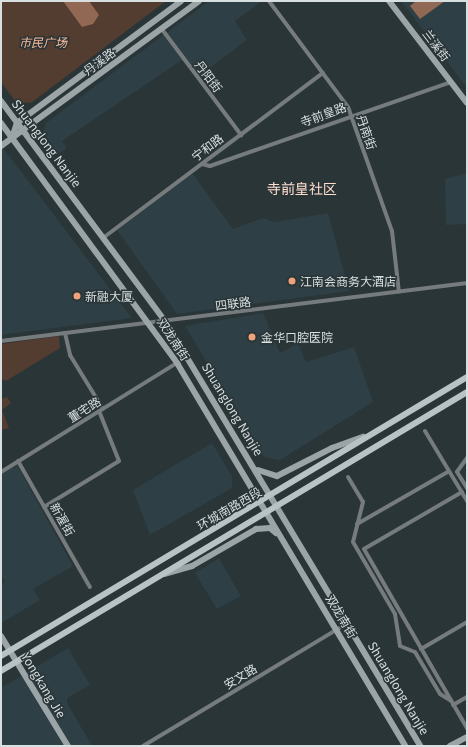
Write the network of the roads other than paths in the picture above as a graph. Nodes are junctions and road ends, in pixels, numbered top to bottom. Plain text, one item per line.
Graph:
1 (181, 1) edge
2 (199, 1) edge
3 (269, 1) edge
4 (389, 1) edge
5 (161, 28) junction
6 (323, 73) junction
7 (451, 82) junction
8 (1, 101) edge
9 (467, 103) edge
10 (351, 114) junction
11 (1, 123) edge
12 (17, 123) junction
13 (23, 129) junction
14 (241, 135) junction
15 (12, 138) junction
16 (1, 146) edge
17 (202, 164) junction
18 (103, 238) junction
19 (467, 283) edge
20 (399, 292) junction
21 (165, 321) junction
22 (150, 322) junction
23 (65, 333) junction
24 (1, 341) edge
25 (177, 363) junction
26 (467, 377) edge
27 (467, 392) edge
28 (101, 410) junction
29 (425, 431) dead end
30 (372, 434) junction
31 (467, 458) edge
32 (18, 461) junction
33 (257, 470) junction
34 (449, 471) junction
35 (1, 472) edge
36 (348, 477) dead end
37 (467, 488) edge
38 (462, 492) junction
39 (271, 496) junction
40 (467, 501) edge
41 (259, 502) junction
42 (277, 506) junction
43 (44, 507) junction
44 (266, 513) junction
45 (357, 524) junction
46 (280, 536) junction
47 (161, 575) junction
48 (90, 587) dead end
49 (467, 622) edge
50 (348, 623) junction
51 (337, 629) junction
52 (1, 636) edge
53 (421, 649) junction
54 (10, 650) junction
55 (1, 656) edge
56 (17, 661) junction
57 (1, 671) edge
58 (467, 696) edge
59 (453, 703) junction
60 (467, 728) edge
61 (467, 737) edge
62 (68, 746) edge
63 (143, 746) edge
64 (405, 746) edge
65 (420, 746) edge
66 (450, 746) edge

1 - 12 main road, 丹溪路
2 - 5 main road, 丹溪路
3 - 6 street, 丹南街
4 - 7 main road, 兰溪街
5 - 13 main road, 丹溪路
5 - 14 street, 丹阳街
6 - 10 street, 丹南街
6 - 14 street, 宁和路
7 - 9 main road, 兰溪街
7 - 10 street, 寺前皇路
8 - 12 main road, Shuanglong Nanjie
10 - 17 street, 寺前皇路
10 - 20 street, 丹南街
11 - 15 main road, 双龙南街
12 - 13 main road, Shuanglong Nanjie
12 - 15 main road
13 - 15 main road, 丹溪路
13 - 18 main road, Shuanglong Nanjie
14 - 17 street, 宁和路
15 - 16 main road, 丹溪路
15 - 22 main road, 双龙南街
17 - 18 street, 宁和路
18 - 21 main road, Shuanglong Nanjie
19 - 20 street, 四联路
20 - 21 street, 四联路
21 - 22 street, 四联路
21 - 33 main road, Shuanglong Nanjie
22 - 23 street, 四联路
22 - 25 main road, 双龙南街
23 - 24 street, 四联路
23 - 28 street
25 - 28 street, 董宅路
25 - 41 main road, 双龙南街
26 - 30 main road, 环城南路西段
27 - 42 main road, 环城南路西段
28 - 32 street, 董宅路
28 - 43 street
29 - 34 street
30 - 33 main road
30 - 39 main road, 环城南路西段
31 - 37 street
32 - 35 street, 董宅路
32 - 43 street, 新渥街
33 - 39 main road, Shuanglong Nanjie
34 - 38 street
34 - 45 street
36 - 45 street
38 - 40 street
38 - 53 street
39 - 41 main road, 环城南路西段
39 - 42 main road, Shuanglong Nanjie
41 - 44 main road, 双龙南街
41 - 54 main road, 环城南路西段
42 - 44 main road, 环城南路西段
42 - 50 main road, Shuanglong Nanjie
43 - 48 street, 新渥街
44 - 46 main road, 双龙南街
44 - 47 main road, 环城南路西段
45 - 59 street
46 - 47 main road
46 - 51 main road, 双龙南街
47 - 56 main road, 环城南路西段
49 - 53 street
50 - 51 street, 安文路
50 - 65 main road, Shuanglong Nanjie
51 - 63 street, 安文路
51 - 64 main road, 双龙南街
52 - 54 main road, Yongkang Jie
53 - 59 street
54 - 55 main road, 环城南路西段
54 - 56 main road, Yongkang Jie
56 - 57 main road, 环城南路西段
56 - 62 main road, Yongkang Jie
58 - 59 street
59 - 60 street
61 - 66 main road

